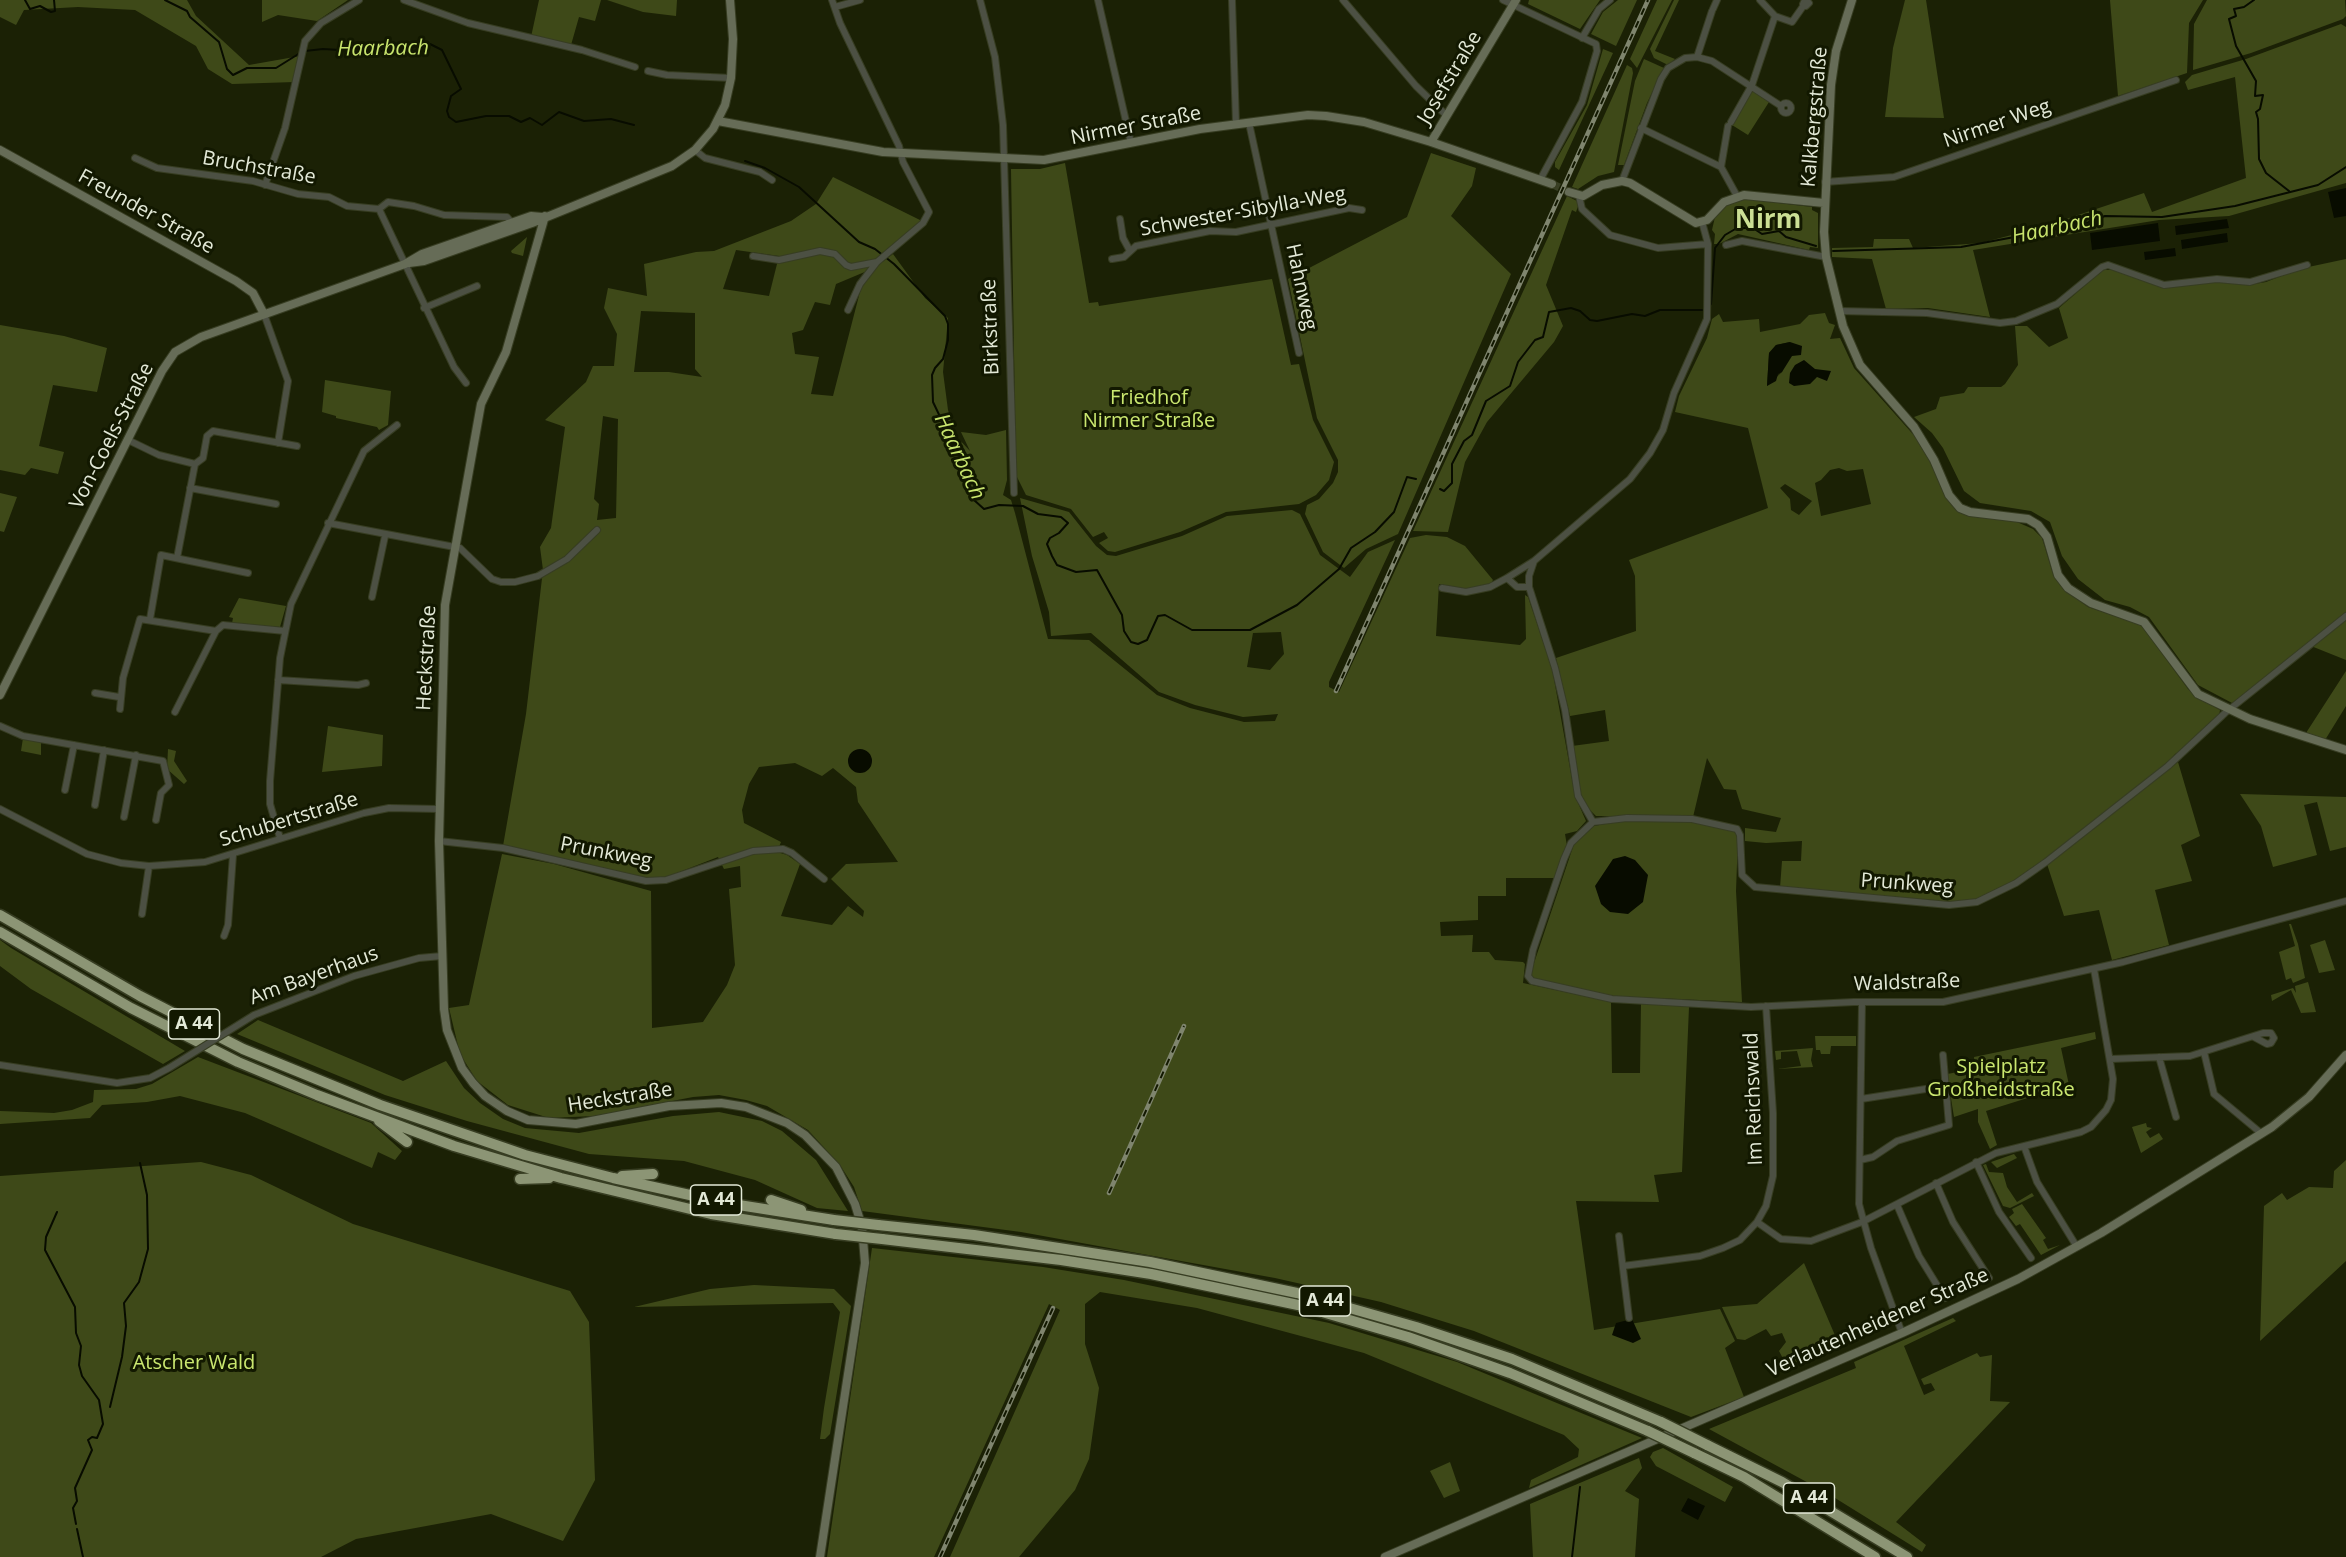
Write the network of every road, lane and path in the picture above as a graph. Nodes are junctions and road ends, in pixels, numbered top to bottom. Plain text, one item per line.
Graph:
1 (359, 0) edge
2 (404, 0) edge
3 (730, 0) edge
4 (860, 0) edge
5 (980, 0) edge
6 (1098, 0) edge
7 (1232, 0) edge
8 (1343, 0) edge
9 (1503, 0) edge
10 (1610, 0) edge
11 (1717, 0) edge
12 (1760, 0) edge
13 (1851, 0) edge
14 (1805, 2) edge
15 (833, 3) edge
16 (1515, 3) edge
17 (1775, 16) junction
18 (1582, 38) junction
19 (1697, 57) junction
20 (635, 67) dead end
21 (648, 71) dead end
22 (731, 78) junction
23 (2175, 80) dead end
24 (1752, 85) junction
25 (1781, 106) dead end
26 (1446, 115) junction
27 (718, 121) junction
28 (1249, 123) junction
29 (1236, 124) junction
30 (1641, 128) junction
31 (1431, 142) junction
32 (1131, 143) junction
33 (0, 150) edge
34 (695, 150) junction
35 (902, 154) junction
36 (135, 158) dead end
37 (1002, 159) junction
38 (1721, 167) junction
39 (772, 180) dead end
40 (1540, 180) junction
41 (1622, 181) junction
42 (1825, 182) junction
43 (1552, 184) tunnel mouth
44 (265, 185) junction
45 (1569, 192) tunnel mouth
46 (1579, 196) junction
47 (1737, 196) junction
48 (1824, 203) junction
49 (379, 209) junction
50 (1362, 210) dead end
51 (544, 217) junction
52 (1120, 219) dead end
53 (1702, 222) junction
54 (1270, 224) junction
55 (514, 226) junction
56 (525, 226) junction
57 (538, 240) junction
58 (1708, 244) junction
59 (1726, 245) dead end
60 (1130, 251) junction
61 (753, 256) dead end
62 (1826, 258) junction
63 (1112, 259) dead end
64 (879, 260) junction
65 (407, 264) junction
66 (2307, 265) dead end
67 (477, 286) dead end
68 (424, 308) junction
69 (848, 310) dead end
70 (1839, 311) junction
71 (264, 314) junction
72 (1299, 353) dead end
73 (466, 383) dead end
74 (397, 425) dead end
75 (128, 440) junction
76 (278, 443) junction
77 (297, 446) dead end
78 (195, 464) junction
79 (190, 488) junction
80 (1014, 493) dead end
81 (276, 504) dead end
82 (328, 523) junction
83 (597, 530) dead end
84 (385, 536) junction
85 (455, 547) junction
86 (177, 558) junction
87 (1534, 561) junction
88 (248, 573) dead end
89 (1507, 578) junction
90 (1529, 587) junction
91 (1442, 588) dead end
92 (372, 597) dead end
93 (2346, 616) edge
94 (150, 619) junction
95 (216, 631) junction
96 (285, 631) junction
97 (278, 680) junction
98 (366, 683) dead end
99 (95, 693) dead end
100 (0, 695) edge
101 (119, 698) junction
102 (120, 709) dead end
103 (2229, 710) junction
104 (175, 712) dead end
105 (0, 726) edge
106 (74, 745) junction
107 (104, 750) junction
108 (2346, 750) edge
109 (136, 755) junction
110 (65, 790) dead end
111 (94, 805) dead end
112 (0, 809) edge
113 (438, 809) junction
114 (124, 817) dead end
115 (156, 820) dead end
116 (1593, 822) junction
117 (280, 838) junction
118 (439, 841) junction
119 (233, 855) junction
120 (149, 866) junction
121 (824, 879) dead end
122 (2346, 900) edge
123 (142, 914) dead end
124 (0, 915) edge
125 (0, 932) edge
126 (224, 936) dead end
127 (442, 956) junction
128 (2094, 969) junction
129 (1862, 1002) junction
130 (1767, 1006) junction
131 (2254, 1037) dead end
132 (2204, 1052) junction
133 (1943, 1055) dead end
134 (2346, 1055) edge
135 (2159, 1057) junction
136 (2110, 1059) junction
137 (0, 1065) edge
138 (1945, 1086) junction
139 (1861, 1099) junction
140 (375, 1117) junction
141 (2176, 1117) dead end
142 (2262, 1134) junction
143 (408, 1142) dead end
144 (2024, 1146) junction
145 (1860, 1160) junction
146 (1976, 1162) junction
147 (653, 1174) dead end
148 (561, 1178) junction
149 (613, 1178) junction
150 (520, 1179) dead end
151 (1936, 1183) junction
152 (771, 1200) dead end
153 (1897, 1204) junction
154 (821, 1218) junction
155 (1757, 1222) junction
156 (1862, 1222) junction
157 (1619, 1236) dead end
158 (2077, 1247) junction
159 (2031, 1258) dead end
160 (1623, 1266) junction
161 (1989, 1278) dead end
162 (1945, 1298) dead end
163 (1629, 1318) dead end
164 (1902, 1333) junction
165 (820, 1557) edge
166 (1385, 1557) edge
167 (1875, 1557) edge
168 (1907, 1557) edge

1 - 44 street
2 - 20 street
3 - 22 main road, Von-Coels-Straße
4 - 15 street
5 - 37 street, Birkstraße
6 - 32 street
7 - 29 street
8 - 26 street
9 - 16 street
10 - 18 street
11 - 19 street
12 - 17 street
13 - 42 main road, Kalkbergstraße
14 - 17 street
15 - 35 street
16 - 18 street
16 - 26 main road, Josefstraße
17 - 24 street
18 - 40 street
19 - 24 street
19 - 30 street
21 - 22 street
22 - 27 main road, Von-Coels-Straße
23 - 42 street, Nirmer Weg
24 - 25 street
24 - 38 street
26 - 31 main road, Josefstraße
27 - 34 main road, Von-Coels-Straße
27 - 35 main road, Nirmer Straße
28 - 29 main road, Nirmer Straße
28 - 31 main road, Nirmer Straße
28 - 54 street, Hahnweg
29 - 32 main road, Nirmer Straße
30 - 38 street
30 - 41 street
31 - 40 main road, Nirmer Straße
32 - 37 main road, Nirmer Straße
33 - 71 main road, Freunder Straße
34 - 39 street
34 - 51 main road, Von-Coels-Straße
35 - 37 main road, Nirmer Straße
35 - 64 street
36 - 44 street, Bruchstraße
37 - 80 street, Birkstraße
38 - 47 street
40 - 43 main road, Nirmer Straße
41 - 46 main road
41 - 53 main road
42 - 48 main road, Kalkbergstraße
44 - 49 street, Bruchstraße
45 - 46 main road
46 - 58 street
47 - 48 main road
47 - 53 main road
48 - 62 main road, Kalkbergstraße
49 - 55 street, Bruchstraße
49 - 65 street
50 - 54 street, Schwester-Sibylla-Weg
51 - 55 main road, Von-Coels-Straße
51 - 56 main road, Von-Coels-Straße
51 - 57 main road, Heckstraße
52 - 60 street, Schwester-Sibylla-Weg
53 - 58 street
54 - 60 street, Schwester-Sibylla-Weg
54 - 72 street, Hahnweg
55 - 56 main road, Von-Coels-Straße
55 - 65 main road, Von-Coels-Straße
56 - 57 main road
57 - 85 main road, Heckstraße
58 - 87 street
59 - 62 street
60 - 63 street, Schwester-Sibylla-Weg
61 - 64 street
62 - 70 main road, Kalkbergstraße
64 - 69 street
65 - 68 street
65 - 71 main road, Von-Coels-Straße
66 - 70 street
67 - 68 street
68 - 73 street
70 - 103 main road, Kalkbergstraße
71 - 75 main road, Von-Coels-Straße
71 - 76 street
74 - 82 street
75 - 78 street
75 - 100 main road, Von-Coels-Straße
76 - 77 street
76 - 78 street
78 - 79 street
79 - 81 street
79 - 86 street
82 - 84 street
82 - 96 street
83 - 85 street
84 - 85 street
84 - 92 street
85 - 113 main road, Heckstraße
86 - 88 street
86 - 94 street
87 - 89 street
87 - 90 street
89 - 90 street
89 - 91 street
90 - 116 street
93 - 103 street, Prunkweg
94 - 95 street
94 - 101 street
95 - 96 street
95 - 104 street
96 - 97 street
97 - 98 street
97 - 117 street
99 - 101 street
101 - 102 street
103 - 108 main road, Kalkbergstraße
103 - 116 street, Prunkweg
105 - 106 street
106 - 107 street
106 - 110 street
107 - 109 street
107 - 111 street
109 - 114 street
109 - 115 street
112 - 120 street, Schubertstraße
113 - 117 street, Schubertstraße
113 - 118 main road, Heckstraße
116 - 130 street, Waldstraße
117 - 119 street, Schubertstraße
118 - 121 street, Prunkweg
118 - 127 main road, Heckstraße
119 - 120 street, Schubertstraße
119 - 126 street
120 - 123 street
122 - 128 street, Waldstraße
124 - 149 highway, A 44
125 - 140 highway, A 44
127 - 137 street, Am Bayerhaus, bridge
127 - 165 main road, Heckstraße
128 - 129 street, Waldstraße
128 - 136 street
129 - 130 street, Waldstraße
129 - 139 street
130 - 155 street, Im Reichswald
131 - 132 street
132 - 135 street
132 - 142 street
133 - 138 street
134 - 142 main road, Verlautenheidener Straße
135 - 136 street
135 - 141 street
136 - 144 street
138 - 139 street
138 - 145 street
139 - 145 street
140 - 143 highway
140 - 148 highway, A 44
142 - 158 main road, Verlautenheidener Straße
144 - 146 street
144 - 158 street
145 - 156 street
146 - 151 street
146 - 159 street
147 - 149 highway
148 - 150 highway
148 - 167 highway, A 44, bridge
149 - 154 highway, A 44
151 - 153 street
151 - 161 street
152 - 154 highway
153 - 156 street
153 - 162 street
154 - 168 highway, A 44, bridge
155 - 156 street
155 - 160 street, Im Reichswald
156 - 164 street
157 - 160 street
158 - 164 main road, Verlautenheidener Straße
160 - 163 street
164 - 166 main road, Verlautenheidener Straße

